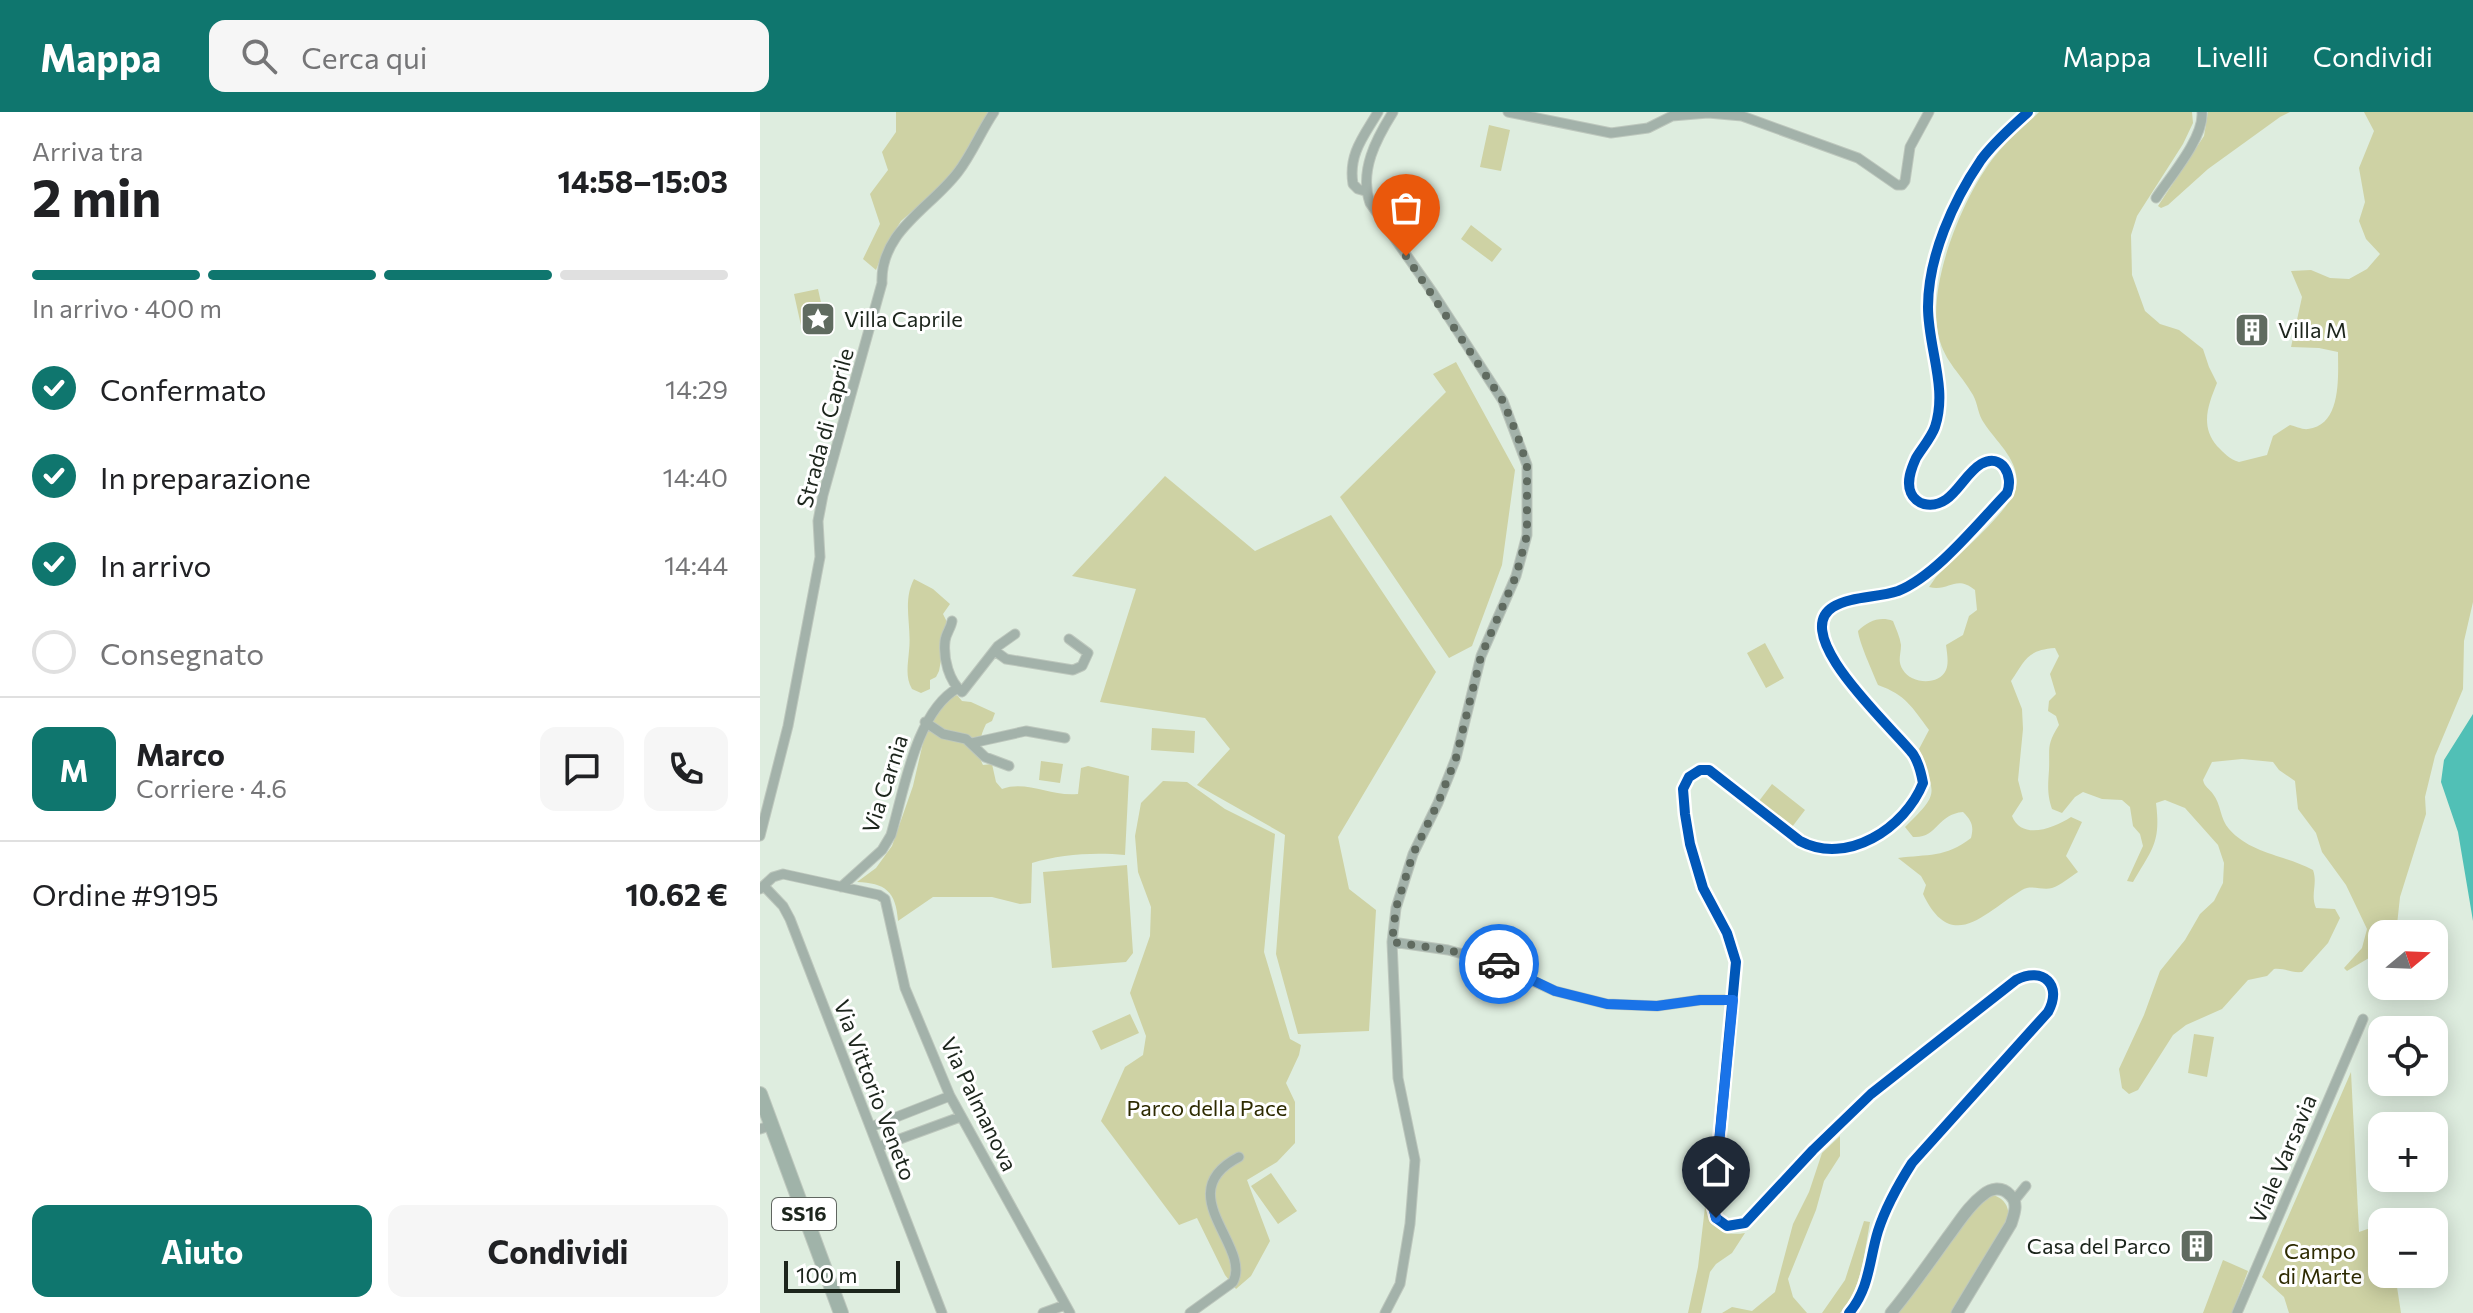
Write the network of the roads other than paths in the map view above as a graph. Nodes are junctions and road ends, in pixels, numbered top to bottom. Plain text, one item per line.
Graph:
1 (994, 112) edge
2 (1378, 112) edge
3 (1393, 112) edge
4 (1508, 112) edge
5 (1929, 112) edge
6 (2028, 112) edge
7 (2202, 112) edge
8 (1365, 191) junction
9 (2156, 198) dead end
10 (952, 621) dead end
11 (1015, 634) dead end
12 (1069, 639) dead end
13 (995, 651) junction
14 (958, 688) junction
15 (925, 722) junction
16 (1065, 738) dead end
17 (972, 743) junction
18 (1009, 766) dead end
19 (760, 836) edge
20 (841, 887) junction
21 (762, 888) edge
22 (1392, 942) junction
23 (1733, 1000) junction
24 (2363, 1019) dead end
25 (760, 1094) edge
26 (950, 1096) junction
27 (960, 1117) junction
28 (766, 1127) edge
29 (871, 1127) junction
30 (878, 1147) junction
31 (1239, 1157) dead end
32 (2026, 1186) dead end
33 (2014, 1201) junction
34 (1068, 1309) edge
35 (841, 1313) edge
36 (942, 1313) edge
37 (1043, 1313) edge
38 (1190, 1313) edge
39 (1385, 1313) edge
40 (1849, 1313) edge
41 (1891, 1313) edge
42 (1957, 1313) edge
43 (2237, 1313) edge

1 - 19 street, Strada di Caprile
2 - 8 street
3 - 8 street
4 - 5 street
6 - 23 street
7 - 9 street
8 - 22 street
10 - 14 street
11 - 13 street
12 - 13 street
13 - 14 street, Via Carnia
14 - 15 street, Via Carnia
15 - 17 street
15 - 20 street, Via Carnia
16 - 17 street
17 - 18 street
20 - 21 street
20 - 26 street, Via Palmanova
21 - 29 street, Via Vittorio Veneto
22 - 23 street
22 - 39 street
23 - 40 street
24 - 43 street, Viale Varsavia
25 - 28 main road, SS16
26 - 27 street, Via Palmanova
26 - 29 street
27 - 30 street
27 - 34 street, Via Palmanova
28 - 35 main road, SS16
29 - 30 street, Via Vittorio Veneto
30 - 36 street, Via Vittorio Veneto
31 - 38 street
32 - 33 street
33 - 41 street
33 - 42 street
34 - 37 street

